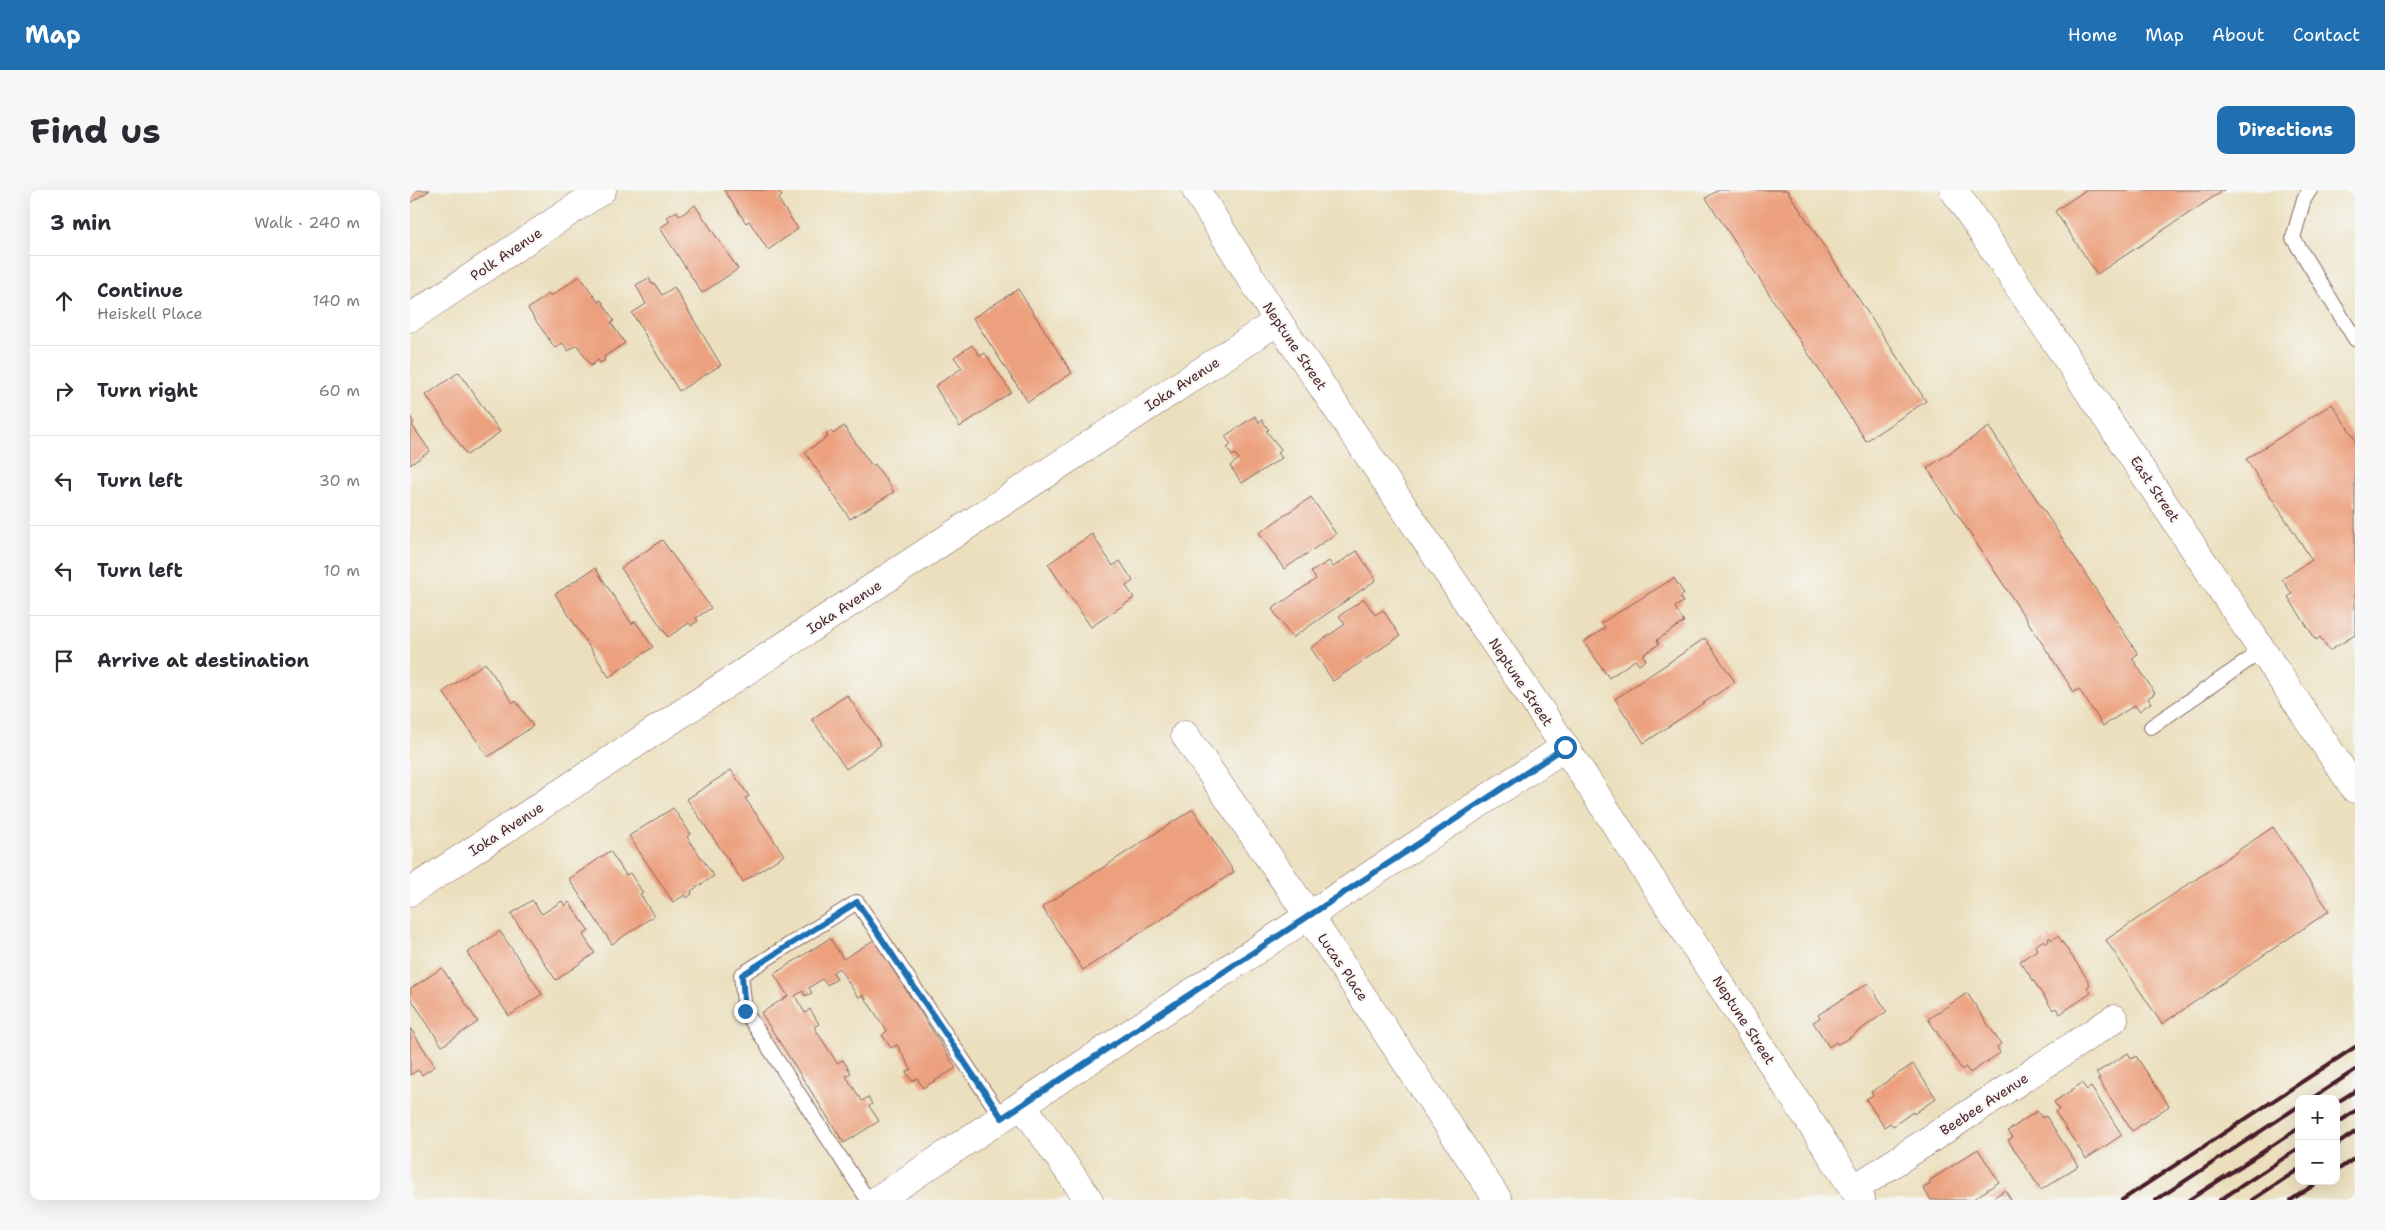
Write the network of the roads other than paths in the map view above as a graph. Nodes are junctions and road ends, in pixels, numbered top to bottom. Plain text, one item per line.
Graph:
1 (602, 190) edge
2 (1196, 190) edge
3 (1954, 190) edge
4 (2310, 190) edge
5 (410, 318) edge
6 (1278, 321) junction
7 (2355, 339) edge
8 (2263, 650) junction
9 (2150, 727) dead end
10 (1184, 736) dead end
11 (1565, 747) junction
12 (2355, 789) edge
13 (410, 892) edge
14 (1309, 916) junction
15 (2114, 1018) dead end
16 (1013, 1112) junction
17 (1858, 1195) edge
18 (868, 1200) edge
19 (877, 1200) edge
20 (1089, 1200) edge
21 (1498, 1200) edge

1 - 5 street, Polk Avenue
2 - 6 street, Neptune Street
3 - 8 street, East Street
4 - 7 lane
6 - 11 street, Neptune Street
6 - 13 street, Ioka Avenue
8 - 9 lane
8 - 12 street, East Street
10 - 14 street, Lucas Place
11 - 14 street
11 - 17 street, Neptune Street
14 - 16 street
14 - 21 street, Lucas Place
15 - 17 street, Beebee Avenue
16 - 18 lane
16 - 19 street
16 - 20 street

